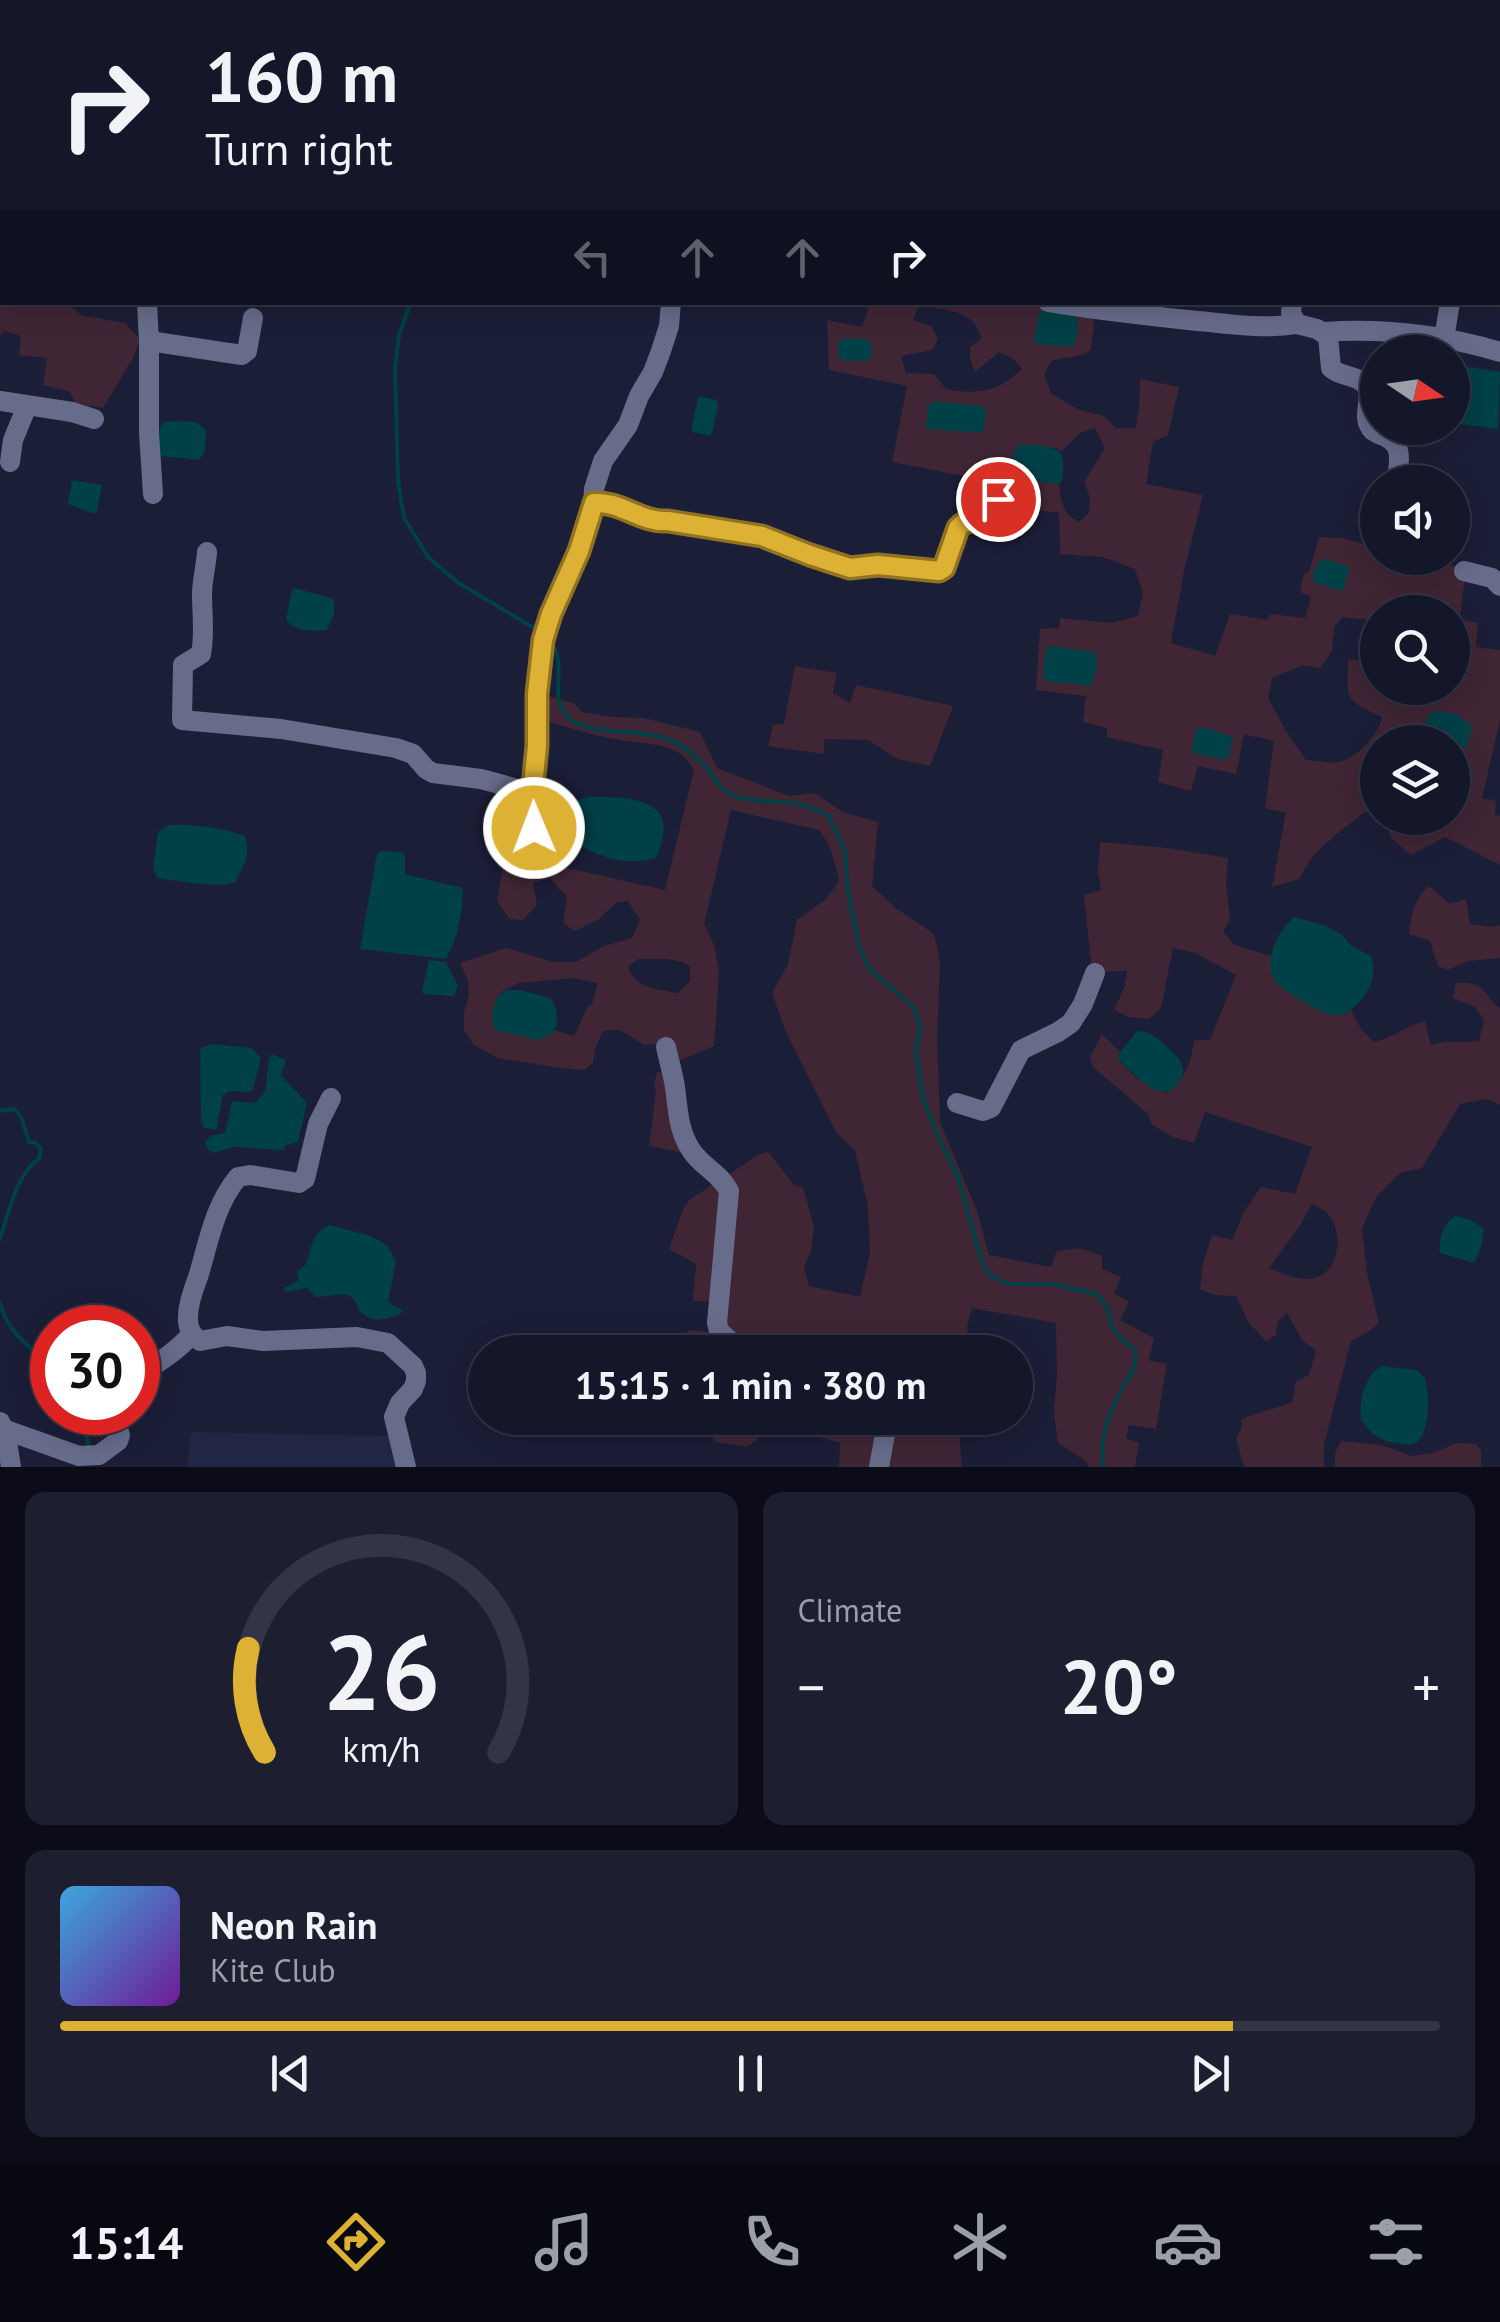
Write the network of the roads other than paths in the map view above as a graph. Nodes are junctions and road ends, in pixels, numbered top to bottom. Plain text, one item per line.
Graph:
1 (147, 305) edge
2 (670, 305) edge
3 (1066, 305) edge
4 (1292, 305) edge
5 (1450, 305) edge
6 (252, 318) dead end
7 (1297, 324) junction
8 (1323, 332) junction
9 (1415, 335) edge
10 (1444, 335) edge
11 (149, 341) junction
12 (1470, 344) edge
13 (1500, 352) edge
14 (0, 402) edge
15 (27, 406) junction
16 (94, 419) dead end
17 (10, 462) dead end
18 (1398, 465) edge
19 (154, 494) dead end
20 (998, 499) dead end
21 (594, 503) junction
22 (206, 552) dead end
23 (1470, 572) edge
24 (1500, 586) edge
25 (532, 793) junction
26 (534, 828) dead end
27 (1095, 973) dead end
28 (666, 1047) dead end
29 (331, 1098) dead end
30 (957, 1103) dead end
31 (192, 1334) junction
32 (723, 1335) edge
33 (160, 1363) edge
34 (2, 1425) edge
35 (120, 1435) edge
36 (882, 1435) edge
37 (12, 1467) edge
38 (406, 1467) edge
39 (878, 1467) edge

1 - 11 street
2 - 21 street
3 - 7 street
4 - 7 street
5 - 10 street
6 - 11 street
7 - 8 street
8 - 9 street
8 - 18 street
11 - 19 street
12 - 13 street
14 - 15 street
15 - 16 street
15 - 17 street
20 - 21 street
21 - 25 street
22 - 25 street
23 - 24 street
25 - 26 street
27 - 30 street
28 - 32 street
29 - 31 street
31 - 33 street
31 - 38 street
34 - 35 street
34 - 37 street
36 - 39 street

